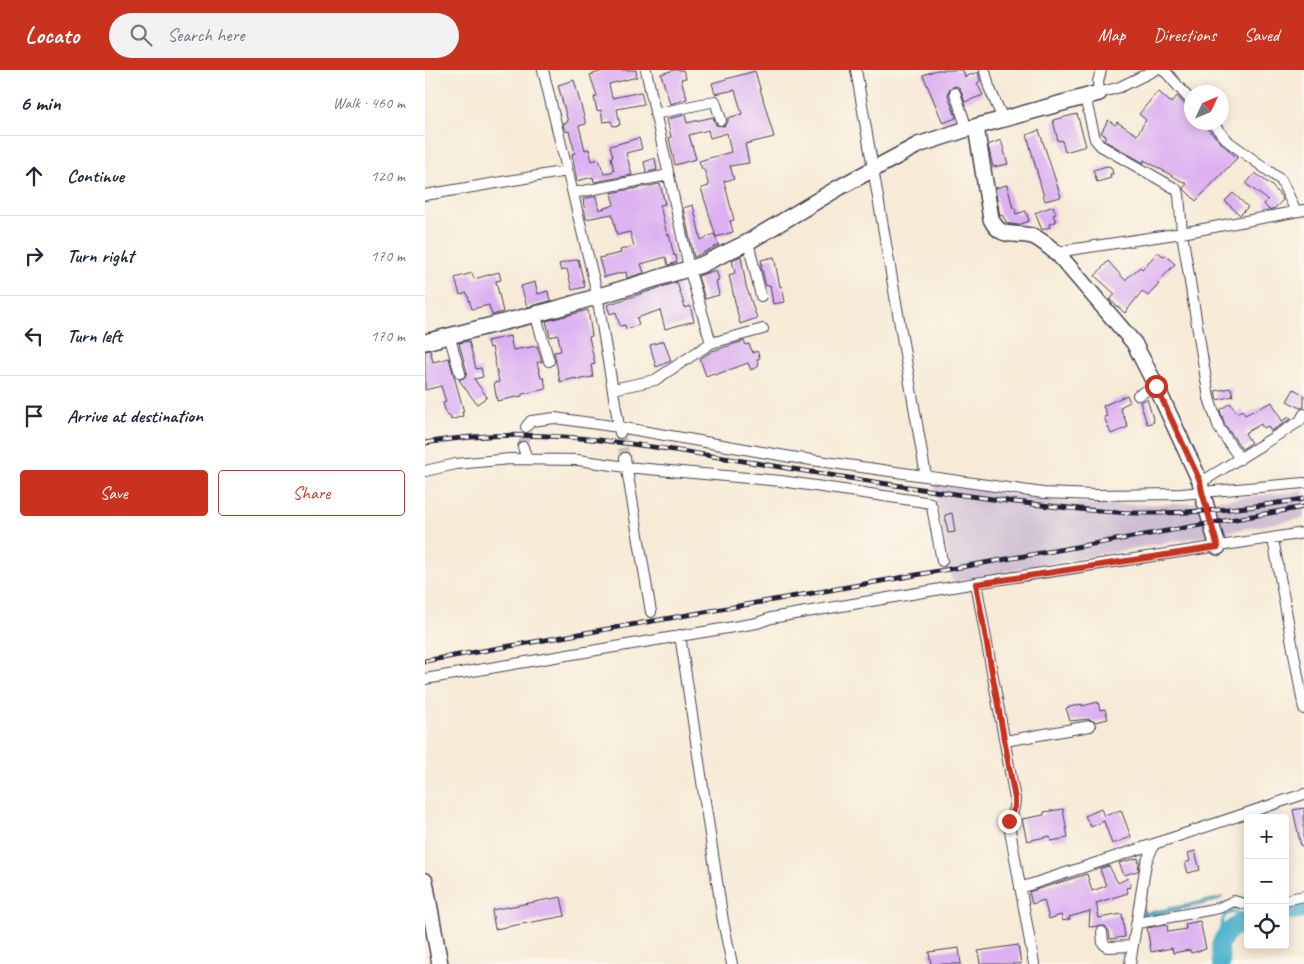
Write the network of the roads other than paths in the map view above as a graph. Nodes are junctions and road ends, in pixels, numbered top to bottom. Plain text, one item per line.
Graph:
1 (543, 70) edge
2 (646, 70) edge
3 (856, 70) edge
4 (1101, 70) edge
5 (1155, 70) edge
6 (1164, 70) edge
7 (985, 71) dead end
8 (1099, 92) junction
9 (955, 93) dead end
10 (1184, 93) edge
11 (1085, 97) junction
12 (655, 114) junction
13 (1003, 119) junction
14 (721, 120) dead end
15 (971, 128) junction
16 (1218, 130) edge
17 (874, 168) junction
18 (567, 171) junction
19 (669, 175) junction
20 (573, 194) junction
21 (425, 195) edge
22 (1299, 211) edge
23 (1182, 233) junction
24 (748, 242) junction
25 (1057, 254) junction
26 (689, 268) junction
27 (597, 296) junction
28 (761, 296) dead end
29 (535, 314) junction
30 (763, 329) dead end
31 (449, 335) junction
32 (425, 342) edge
33 (711, 343) junction
34 (549, 361) dead end
35 (460, 373) dead end
36 (1156, 386) junction
37 (613, 389) junction
38 (1138, 395) dead end
39 (1304, 414) edge
40 (526, 427) dead end
41 (620, 430) junction
42 (523, 447) tunnel mouth
43 (527, 459) junction
44 (1240, 459) junction
45 (625, 462) junction
46 (425, 471) edge
47 (926, 476) junction
48 (1304, 483) edge
49 (1201, 486) junction
50 (1304, 533) edge
51 (1273, 539) junction
52 (1218, 547) junction
53 (942, 561) dead end
54 (976, 584) junction
55 (651, 612) dead end
56 (680, 636) junction
57 (425, 679) edge
58 (1304, 709) edge
59 (1090, 726) dead end
60 (1005, 740) junction
61 (1304, 794) edge
62 (1154, 844) junction
63 (425, 882) edge
64 (1020, 888) junction
65 (1304, 896) edge
66 (1289, 899) edge
67 (1245, 904) edge
68 (1137, 923) junction
69 (1102, 932) dead end
70 (1133, 946) junction
71 (440, 964) edge
72 (732, 964) edge
73 (1034, 964) edge
74 (1130, 964) edge

1 - 18 street
2 - 12 street
3 - 17 street
4 - 8 street
5 - 8 street
6 - 10 street
7 - 13 street
8 - 11 street
9 - 15 street
11 - 13 street
11 - 23 street
12 - 14 street
12 - 19 street
13 - 15 street
15 - 17 street
15 - 25 street
16 - 22 street
17 - 24 street
17 - 47 street
18 - 20 street
18 - 21 street
19 - 20 street
19 - 26 street
20 - 27 street
22 - 23 street
23 - 25 street
23 - 44 street
24 - 26 street
24 - 28 street
25 - 36 street
26 - 27 street
26 - 33 street
27 - 29 street
27 - 37 street
29 - 31 street
29 - 34 street
30 - 33 street
31 - 32 street
31 - 35 street
33 - 37 street
36 - 38 street
36 - 49 street
37 - 41 street
39 - 44 street
40 - 41 street
41 - 47 street
42 - 43 street
43 - 45 street
43 - 46 street
44 - 49 street
45 - 53 street
45 - 55 street
47 - 49 street
48 - 49 street
49 - 52 street
50 - 51 street
51 - 52 street
51 - 58 street
52 - 54 street
54 - 56 street
54 - 60 street
56 - 57 street
56 - 72 street
59 - 60 street
60 - 64 street
61 - 62 street
62 - 64 street
62 - 68 street
63 - 71 street
64 - 73 street
65 - 66 street
67 - 68 street
68 - 70 street
69 - 70 street
70 - 74 street

